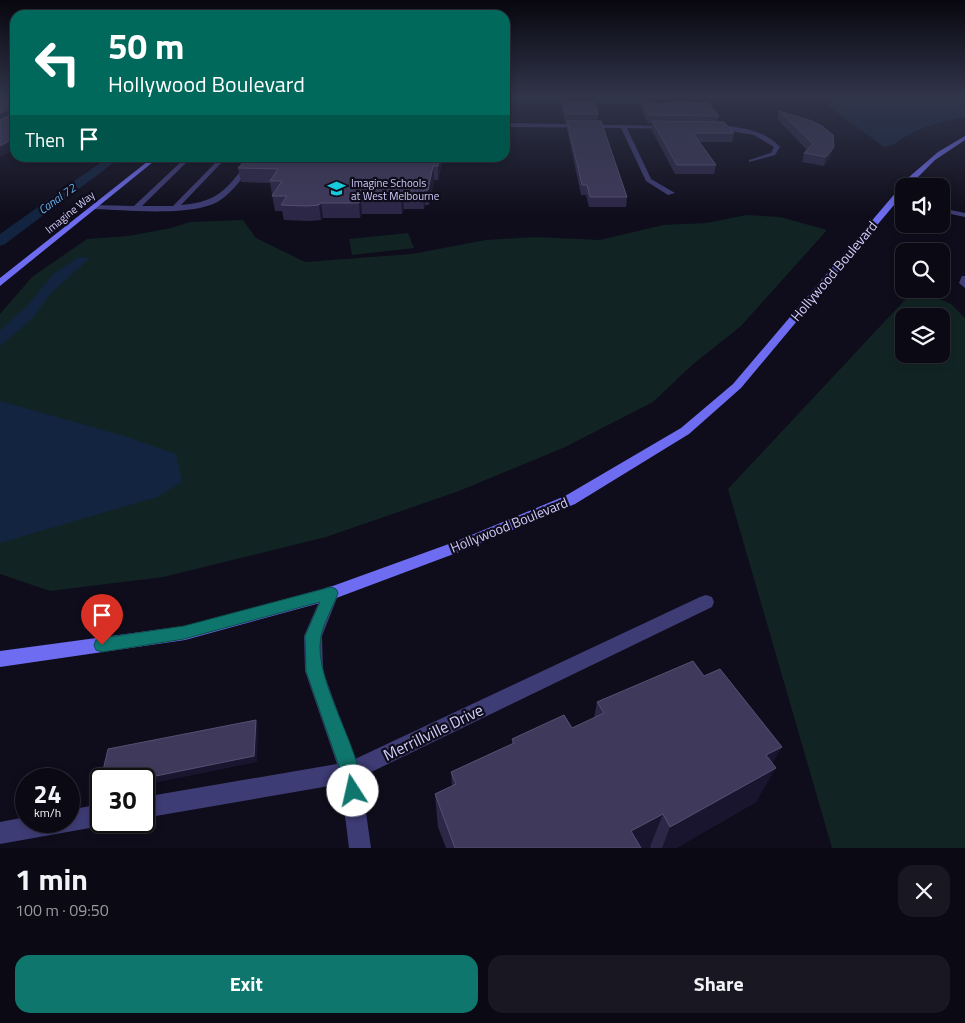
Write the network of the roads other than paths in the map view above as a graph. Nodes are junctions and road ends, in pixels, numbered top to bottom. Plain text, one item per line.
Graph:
1 (627, 136) edge
2 (761, 136) edge
3 (965, 138) edge
4 (751, 161) dead end
5 (150, 162) edge
6 (184, 162) edge
7 (219, 162) edge
8 (251, 162) edge
9 (912, 178) edge
10 (671, 193) dead end
11 (895, 205) edge
12 (94, 207) junction
13 (136, 207) junction
14 (176, 207) junction
15 (950, 212) edge
16 (965, 215) edge
17 (965, 278) edge
18 (0, 283) edge
19 (965, 285) edge
20 (331, 593) junction
21 (706, 602) dead end
22 (0, 659) edge
23 (350, 772) junction
24 (155, 806) edge
25 (15, 830) edge
26 (0, 833) edge
27 (360, 848) edge

1 - 10 street
2 - 4 street
3 - 9 street, Hollywood Boulevard
5 - 12 street, Imagine Way
6 - 13 lane
7 - 14 lane
8 - 14 lane
11 - 20 street, Hollywood Boulevard
12 - 13 lane
12 - 18 street, Imagine Way
13 - 14 lane
15 - 16 lane
17 - 19 lane
20 - 22 street, Hollywood Boulevard
20 - 23 street
21 - 23 street, Merrillville Drive
23 - 24 street, Merrillville Drive
23 - 27 street
25 - 26 street

